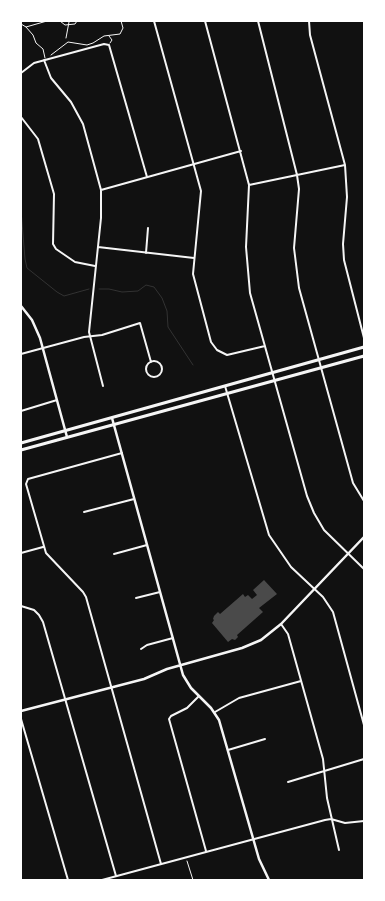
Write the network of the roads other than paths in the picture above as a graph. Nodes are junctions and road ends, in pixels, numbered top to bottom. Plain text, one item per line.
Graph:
1 (154, 21) edge
2 (205, 21) edge
3 (258, 21) edge
4 (309, 21) edge
5 (45, 59) junction
6 (21, 73) edge
7 (21, 117) edge
8 (240, 151) junction
9 (194, 164) junction
10 (345, 165) junction
11 (297, 175) junction
12 (147, 177) junction
13 (249, 185) junction
14 (101, 190) junction
15 (148, 228) dead end
16 (98, 247) junction
17 (146, 252) junction
18 (194, 258) junction
19 (96, 266) junction
20 (21, 306) edge
21 (90, 336) junction
22 (364, 338) edge
23 (265, 346) junction
24 (42, 348) junction
25 (364, 348) edge
26 (21, 354) edge
27 (364, 356) edge
28 (320, 360) junction
29 (151, 362) junction
30 (322, 367) junction
31 (272, 373) junction
32 (274, 380) junction
33 (103, 386) dead end
34 (225, 386) junction
35 (227, 393) junction
36 (57, 400) junction
37 (21, 411) edge
38 (112, 418) junction
39 (114, 425) junction
40 (65, 431) junction
41 (67, 438) junction
42 (21, 443) edge
43 (21, 450) edge
44 (122, 453) junction
45 (134, 499) junction
46 (364, 500) edge
47 (84, 512) dead end
48 (364, 537) edge
49 (147, 545) junction
50 (43, 547) junction
51 (21, 553) edge
52 (348, 553) junction
53 (114, 554) dead end
54 (364, 569) edge
55 (315, 590) junction
56 (160, 592) junction
57 (136, 598) dead end
58 (21, 606) edge
59 (281, 624) junction
60 (173, 638) junction
61 (141, 648) dead end
62 (180, 665) junction
63 (301, 681) junction
64 (111, 688) junction
65 (199, 696) junction
66 (65, 699) junction
67 (21, 711) edge
68 (214, 712) junction
69 (21, 719) edge
70 (363, 720) edge
71 (364, 725) edge
72 (265, 739) dead end
73 (228, 750) junction
74 (364, 759) edge
75 (324, 771) junction
76 (288, 782) dead end
77 (331, 819) junction
78 (364, 821) edge
79 (254, 839) junction
80 (339, 850) dead end
81 (206, 852) junction
82 (161, 864) junction
83 (116, 876) junction
84 (68, 880) edge
85 (102, 880) edge
86 (269, 880) edge

1 - 9 street
2 - 8 street
3 - 11 street
4 - 10 street
5 - 6 street
5 - 12 street
5 - 14 street
7 - 19 street
8 - 9 street
8 - 13 street
9 - 12 street
9 - 18 street
10 - 11 street
10 - 22 street
11 - 13 street
11 - 28 street
12 - 14 street
13 - 23 street
14 - 16 street
15 - 17 street
16 - 17 street
16 - 19 street
17 - 18 street
18 - 23 street
19 - 21 street
20 - 24 street
21 - 24 street
21 - 29 street
21 - 33 street
23 - 31 street
24 - 26 street
24 - 36 street
25 - 28 main road
27 - 30 main road
28 - 30 street
28 - 31 main road
29 - 29 street
30 - 32 main road
30 - 46 street
31 - 32 street
31 - 34 main road
32 - 35 main road
32 - 52 street
34 - 35 street
34 - 38 main road
35 - 39 main road
35 - 55 street
36 - 37 street
36 - 40 street
38 - 39 street
38 - 40 main road
39 - 41 main road
39 - 44 street
40 - 41 street
40 - 42 main road
41 - 43 main road
44 - 45 street
44 - 50 street
45 - 47 street
45 - 49 street
48 - 52 street
49 - 53 street
49 - 56 street
50 - 51 street
50 - 64 street
52 - 54 street
52 - 55 street
55 - 59 street
55 - 70 street
56 - 57 street
56 - 60 street
58 - 66 street
59 - 62 street
59 - 63 street
60 - 61 street
60 - 62 street
62 - 64 street
62 - 65 street
63 - 68 street
63 - 75 street
64 - 66 street
64 - 82 street
65 - 68 street
65 - 81 street
66 - 67 street
66 - 83 street
68 - 73 street
69 - 84 street
70 - 71 street
72 - 73 street
73 - 79 street
74 - 75 street
75 - 76 street
75 - 77 street
77 - 78 street
77 - 79 street
77 - 80 street
79 - 81 street
79 - 86 street
81 - 82 street
82 - 83 street
83 - 85 street

